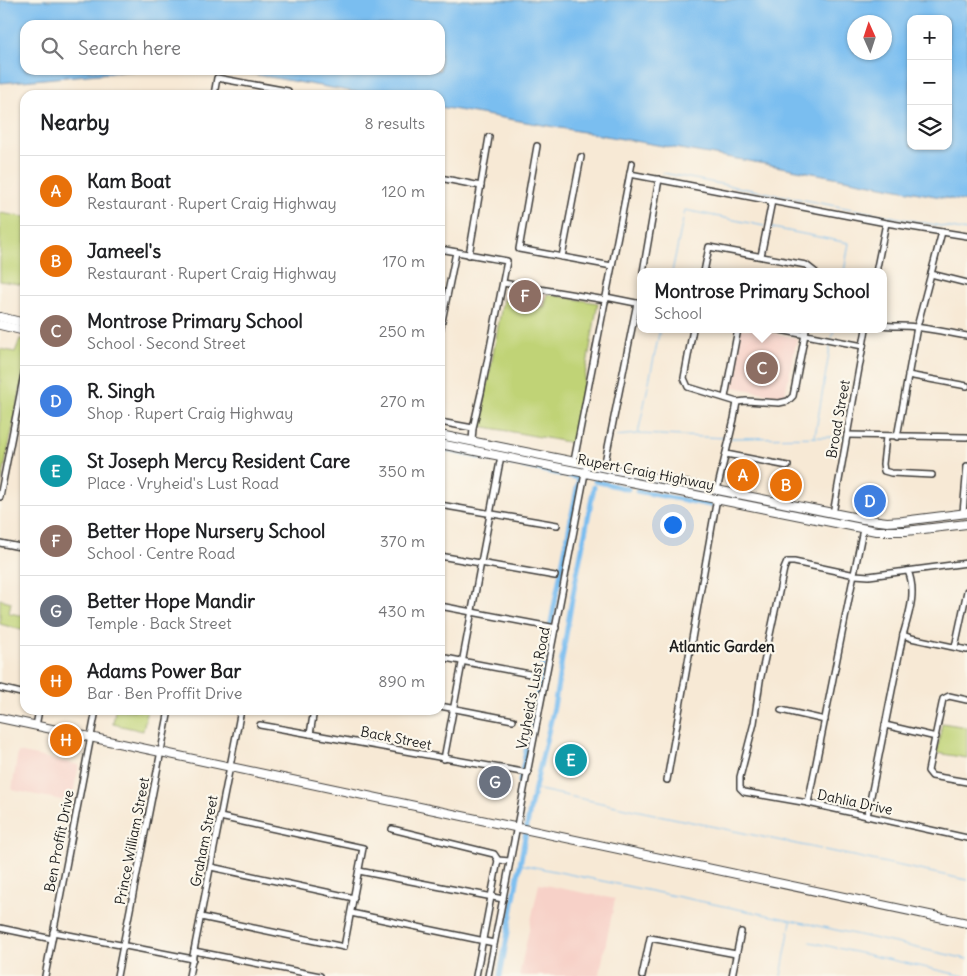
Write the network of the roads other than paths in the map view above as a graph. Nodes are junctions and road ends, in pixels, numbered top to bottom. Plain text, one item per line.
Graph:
1 (215, 90) edge
2 (274, 90) edge
3 (489, 137) dead end
4 (537, 146) dead end
5 (581, 157) dead end
6 (632, 163) dead end
7 (630, 174) junction
8 (445, 179) edge
9 (659, 179) junction
10 (481, 186) junction
11 (772, 200) junction
12 (886, 223) junction
13 (942, 232) junction
14 (967, 236) edge
15 (445, 251) edge
16 (456, 252) junction
17 (469, 255) junction
18 (761, 256) junction
19 (562, 257) junction
20 (612, 266) junction
21 (644, 268) edge
22 (705, 268) edge
23 (812, 268) edge
24 (877, 268) edge
25 (931, 274) junction
26 (503, 283) junction
27 (967, 283) edge
28 (606, 299) junction
29 (637, 303) edge
30 (445, 306) edge
31 (637, 312) edge
32 (0, 317) edge
33 (20, 322) edge
34 (0, 325) edge
35 (887, 326) edge
36 (917, 327) junction
37 (20, 330) edge
38 (692, 333) edge
39 (737, 333) edge
40 (805, 333) edge
41 (808, 333) edge
42 (865, 333) edge
43 (967, 336) edge
44 (863, 346) junction
45 (908, 376) junction
46 (967, 386) edge
47 (20, 395) edge
48 (725, 397) junction
49 (737, 402) junction
50 (445, 423) edge
51 (473, 428) junction
52 (847, 435) junction
53 (445, 436) edge
54 (897, 436) junction
55 (886, 437) junction
56 (967, 437) edge
57 (472, 441) junction
58 (445, 445) edge
59 (726, 454) junction
60 (501, 456) junction
61 (574, 461) junction
62 (587, 464) junction
63 (788, 466) dead end
64 (967, 466) edge
65 (604, 467) junction
66 (586, 473) junction
67 (932, 475) dead end
68 (717, 490) junction
69 (0, 497) edge
70 (717, 498) junction
71 (445, 506) edge
72 (965, 513) edge
73 (490, 514) junction
74 (833, 514) junction
75 (967, 524) edge
76 (557, 525) dead end
77 (863, 529) junction
78 (0, 543) edge
79 (20, 547) edge
80 (445, 557) edge
81 (481, 563) junction
82 (967, 563) edge
83 (908, 571) junction
84 (855, 575) junction
85 (556, 576) dead end
86 (967, 591) edge
87 (445, 607) edge
88 (472, 612) junction
89 (555, 628) junction
90 (903, 635) junction
91 (956, 647) junction
92 (967, 650) edge
93 (445, 658) edge
94 (463, 661) junction
95 (535, 676) dead end
96 (0, 688) edge
97 (20, 693) edge
98 (967, 700) edge
99 (445, 707) edge
100 (454, 708) junction
101 (781, 710) dead end
102 (38, 715) edge
103 (95, 715) edge
104 (168, 715) edge
105 (240, 715) edge
106 (313, 715) edge
107 (0, 718) edge
108 (513, 720) dead end
109 (825, 720) junction
110 (260, 725) dead end
111 (884, 725) junction
112 (36, 726) junction
113 (310, 734) junction
114 (90, 737) junction
115 (936, 737) junction
116 (161, 752) junction
117 (444, 759) junction
118 (230, 767) junction
119 (527, 773) junction
120 (667, 780) dead end
121 (967, 782) edge
122 (808, 802) junction
123 (867, 816) junction
124 (220, 817) junction
125 (523, 828) junction
126 (392, 829) dead end
127 (967, 838) edge
128 (498, 860) junction
129 (510, 861) junction
130 (211, 867) junction
131 (359, 871) junction
132 (492, 897) junction
133 (354, 898) junction
134 (503, 899) junction
135 (351, 913) junction
136 (201, 917) junction
137 (967, 923) edge
138 (0, 928) edge
139 (53, 932) junction
140 (741, 932) dead end
141 (52, 939) junction
142 (482, 941) junction
143 (494, 943) junction
144 (123, 946) junction
145 (194, 951) junction
146 (736, 954) junction
147 (193, 959) junction
148 (45, 976) edge
149 (117, 976) edge
150 (189, 976) edge
151 (320, 976) edge
152 (476, 976) edge
153 (488, 976) edge
154 (642, 976) edge
155 (732, 976) edge

1 - 2 street
3 - 10 street
4 - 19 street
5 - 19 street
6 - 7 street
7 - 9 street
7 - 20 street
8 - 10 street
9 - 11 street
9 - 21 street
10 - 17 street
11 - 12 street
11 - 18 street
12 - 13 street
12 - 24 street
13 - 14 street
13 - 25 street
15 - 16 street
16 - 17 street
16 - 30 street
17 - 26 street
18 - 22 street
18 - 23 street
19 - 20 street
20 - 28 street
25 - 27 street
25 - 36 street
26 - 28 street
26 - 51 street
28 - 29 street
28 - 61 street
31 - 65 street
32 - 33 main road
34 - 37 main road
35 - 36 street
36 - 43 street
36 - 45 street
38 - 48 street
39 - 48 street
40 - 49 street
41 - 44 street
42 - 44 street, Broad Street
44 - 52 street, Broad Street
45 - 46 street
45 - 54 street
47 - 69 street
48 - 49 street
49 - 59 street
50 - 51 street
51 - 57 street
52 - 55 street
52 - 74 street, Broad Street
53 - 57 main road, Rupert Craig Highway
54 - 55 street
54 - 56 street
55 - 67 street
57 - 61 main road, Rupert Craig Highway
58 - 60 main road, Rupert Craig Highway
59 - 63 street
59 - 68 street
60 - 66 main road, Rupert Craig Highway
60 - 73 street
61 - 62 main road, Rupert Craig Highway
62 - 65 main road, Rupert Craig Highway
62 - 66 street, Vryheid's Lust Road
64 - 72 street
65 - 68 main road, Rupert Craig Highway
66 - 70 main road, Rupert Craig Highway
66 - 89 street, Vryheid's Lust Road
68 - 74 main road, Rupert Craig Highway
70 - 77 main road, Rupert Craig Highway
70 - 120 street
71 - 73 street
72 - 74 main road, Rupert Craig Highway
73 - 76 street
73 - 81 street
75 - 77 main road, Rupert Craig Highway
77 - 84 street
78 - 79 street
80 - 81 street
81 - 85 street
81 - 88 street
82 - 83 street
83 - 84 street
83 - 90 street
84 - 109 street
84 - 122 street, Dahlia Drive
86 - 91 street
87 - 88 street
88 - 89 street
88 - 94 street
89 - 119 street, Vryheid's Lust Road
90 - 91 street
90 - 111 street
91 - 92 street
93 - 94 street
94 - 95 street
94 - 100 street
96 - 97 street
98 - 115 street
99 - 100 street
100 - 108 street
100 - 117 street
101 - 109 street
102 - 112 street
103 - 114 street, Ben Proffit Drive
104 - 116 street, Prince William Street
105 - 118 street, Graham Street
106 - 113 street
107 - 112 main road
109 - 122 street
110 - 113 street, Back Street
111 - 115 street
111 - 123 street
112 - 114 main road
113 - 117 street, Back Street
114 - 116 main road
114 - 139 street, Ben Proffit Drive
115 - 121 street
116 - 118 main road
116 - 144 street, Prince William Street
117 - 119 street, Back Street
118 - 124 street, Graham Street
118 - 125 main road
119 - 125 street, Vryheid's Lust Road
122 - 123 street, Dahlia Drive
123 - 127 street, Dahlia Drive
124 - 130 street, Graham Street
124 - 131 street
125 - 129 street, Vryheid's Lust Road
125 - 137 main road
126 - 128 street
128 - 129 street
128 - 132 street
129 - 134 street, Vryheid's Lust Road
130 - 133 street
130 - 136 street, Graham Street
131 - 132 street
131 - 133 street
132 - 134 street
132 - 142 street
133 - 135 street
134 - 143 street, Vryheid's Lust Road
135 - 136 street
135 - 142 street
136 - 145 street, Graham Street
138 - 141 street
139 - 141 street, Ben Proffit Drive
139 - 144 street
140 - 146 street
141 - 148 street, Ben Proffit Drive
142 - 143 street
142 - 152 street
143 - 153 street, Vryheid's Lust Road
144 - 147 street
144 - 149 street, Prince William Street
145 - 147 street, Graham Street
145 - 151 street
146 - 154 street
146 - 155 street
147 - 150 street, Graham Street

